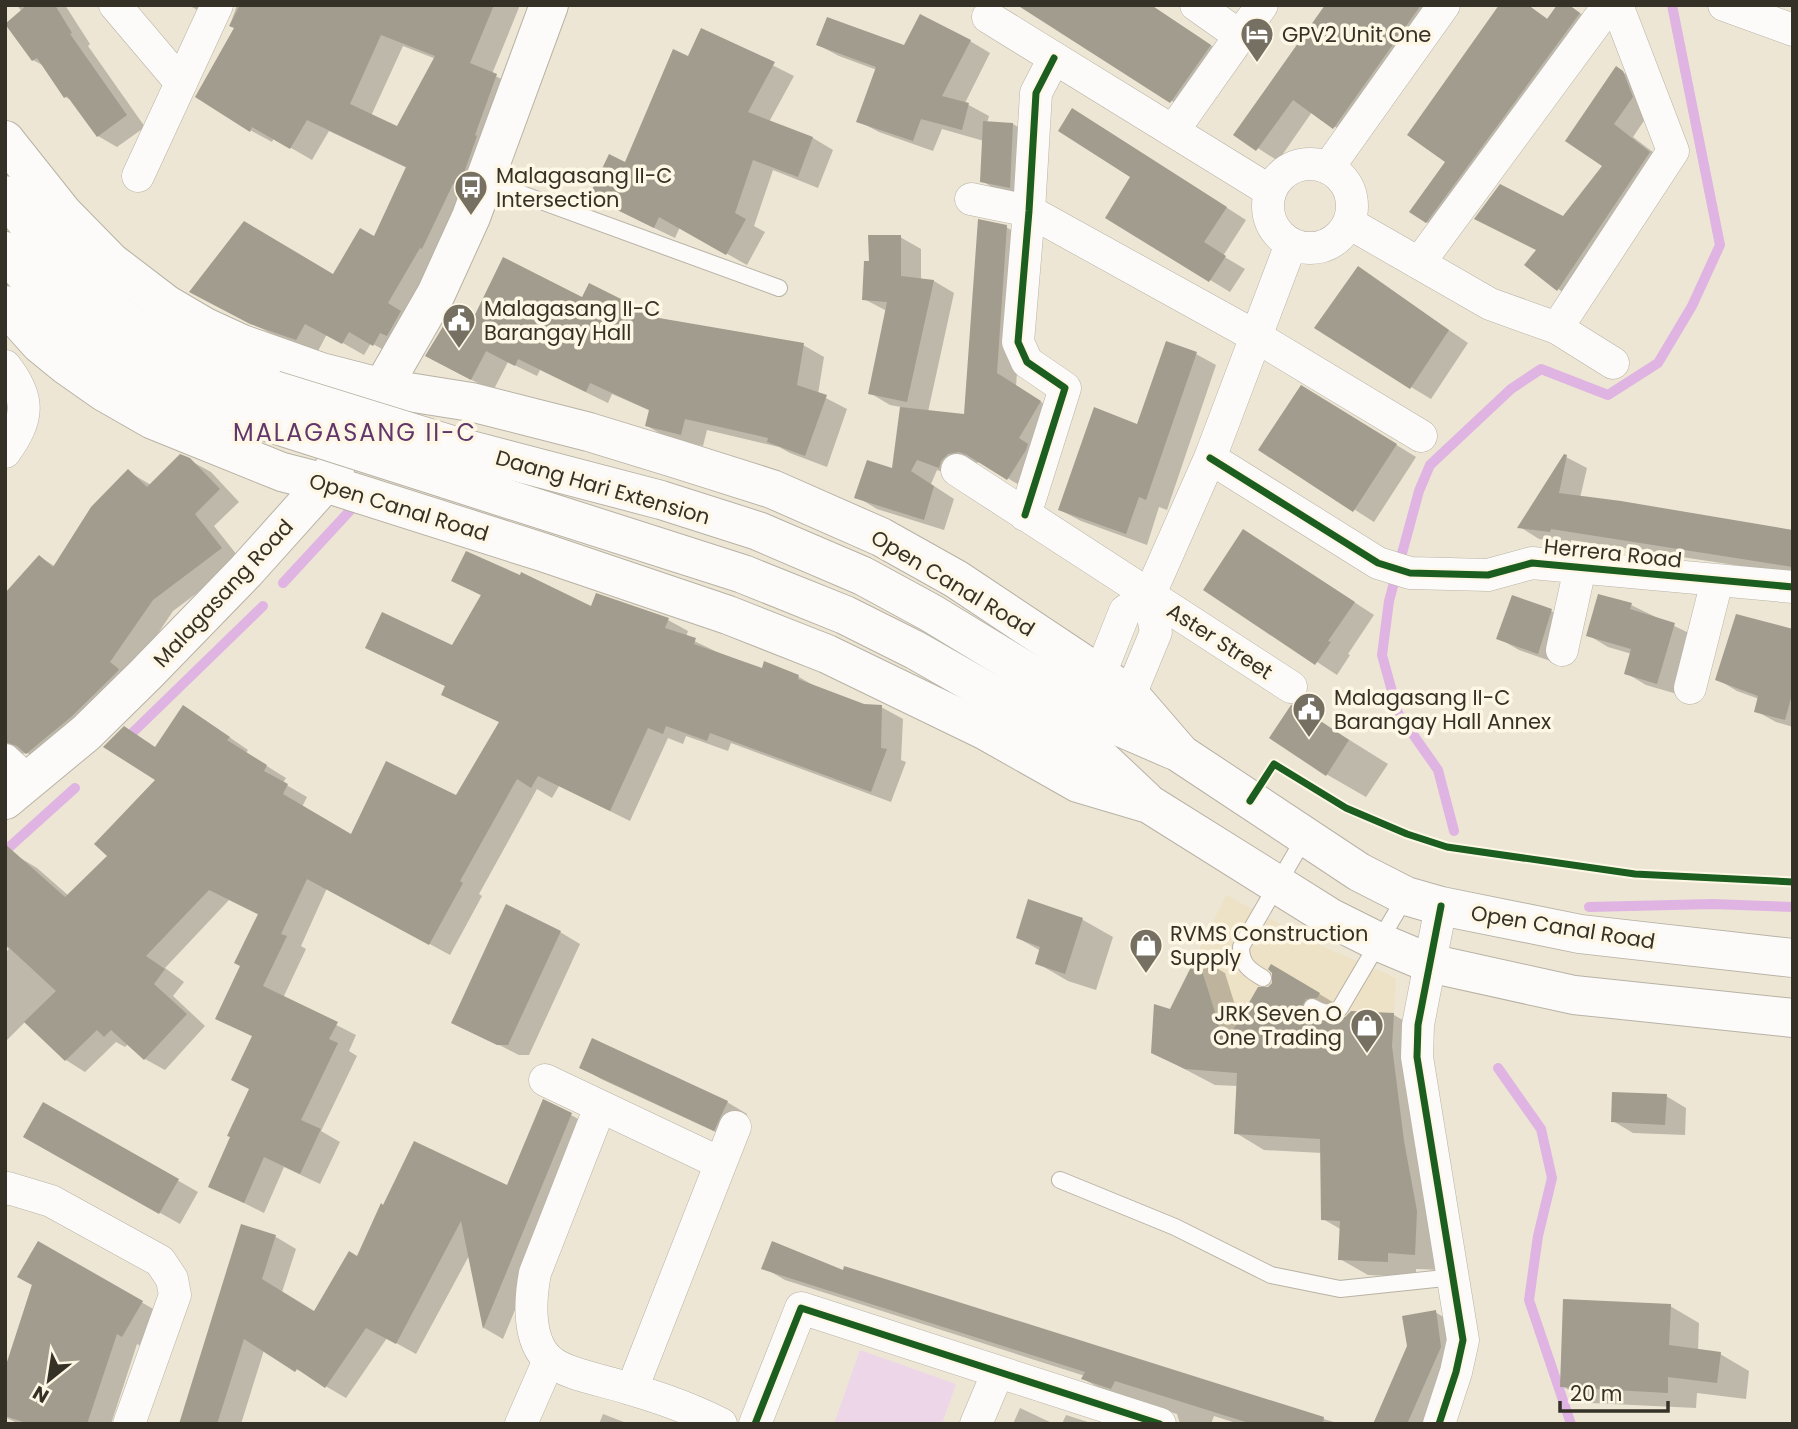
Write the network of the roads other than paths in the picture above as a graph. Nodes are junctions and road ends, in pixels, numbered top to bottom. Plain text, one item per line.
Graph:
1 (114, 5) edge
2 (217, 5) edge
3 (549, 5) edge
4 (1196, 5) edge
5 (1262, 5) edge
6 (1444, 5) edge
7 (1609, 5) edge
8 (1616, 5) edge
9 (1724, 5) edge
10 (988, 17) dead end
11 (1793, 30) edge
12 (1240, 36) junction
13 (1054, 58) junction
14 (181, 83) junction
15 (1173, 131) junction
16 (5, 140) edge
17 (1328, 168) junction
18 (138, 176) dead end
19 (485, 181) junction
20 (1270, 191) junction
21 (5, 195) edge
22 (971, 199) dead end
23 (1030, 211) junction
24 (1349, 223) junction
25 (1291, 244) junction
26 (5, 250) edge
27 (1419, 262) junction
28 (779, 288) dead end
29 (5, 305) edge
30 (1557, 328) junction
31 (1255, 336) junction
32 (1613, 363) dead end
33 (5, 366) edge
34 (383, 388) junction
35 (269, 406) junction
36 (1421, 436) dead end
37 (5, 452) edge
38 (1210, 458) junction
39 (451, 463) junction
40 (957, 470) dead end
41 (325, 483) junction
42 (1025, 515) junction
43 (1580, 568) junction
44 (1717, 580) junction
45 (1793, 587) edge
46 (1149, 596) junction
47 (1562, 650) dead end
48 (1115, 684) junction
49 (1291, 687) dead end
50 (1690, 688) dead end
51 (1181, 754) junction
52 (13, 780) edge
53 (1149, 804) junction
54 (1305, 837) junction
55 (1278, 884) junction
56 (1424, 901) junction
57 (1379, 942) junction
58 (1793, 958) edge
59 (1429, 964) junction
60 (1263, 978) dead end
61 (1312, 1007) dead end
62 (1793, 1018) edge
63 (545, 1080) dead end
64 (600, 1107) junction
65 (735, 1127) dead end
66 (720, 1163) junction
67 (1060, 1180) dead end
68 (6, 1194) edge
69 (1454, 1277) junction
70 (549, 1360) junction
71 (998, 1372) junction
72 (632, 1389) junction
73 (657, 1412) edge
74 (1116, 1417) edge
75 (1438, 1422) edge
76 (129, 1424) edge
77 (521, 1424) edge
78 (721, 1424) edge
79 (755, 1424) edge
80 (976, 1424) edge
81 (1160, 1424) edge

1 - 14 street
2 - 14 street
3 - 19 main road, Malagasang Road
4 - 12 street
5 - 12 street
6 - 17 street
7 - 27 street
8 - 30 street
9 - 11 street
10 - 13 street
12 - 15 street
13 - 15 street
13 - 23 street
14 - 18 street
15 - 20 street
16 - 34 main road, Open Canal Road
17 - 20 street
17 - 24 street
19 - 28 lane
19 - 34 main road, Malagasang Road
20 - 25 street
21 - 35 main road, Daang Hari Extension
22 - 23 street
23 - 31 street
23 - 42 street
24 - 25 street
24 - 27 street
25 - 31 street
26 - 35 main road, Daang Hari Extension
27 - 30 street
29 - 41 main road, Open Canal Road
30 - 32 street
31 - 36 street
31 - 38 street
33 - 37 street
34 - 41 main road, Malagasang Road
34 - 48 main road, Open Canal Road
35 - 39 main road, Daang Hari Extension, bridge
38 - 43 street, Herrera Road
38 - 46 street
39 - 51 main road, Daang Hari Extension
39 - 53 main road, Daang Hari Extension
40 - 42 street, Aster Street
41 - 52 main road, Malagasang Road
41 - 53 main road, Open Canal Road
42 - 46 street, Aster Street
43 - 44 street, Herrera Road
43 - 47 street
44 - 45 street, Herrera Road
44 - 50 street
46 - 48 street
46 - 49 street, Aster Street
48 - 51 main road, Open Canal Road
51 - 54 main road, Open Canal Road
53 - 55 main road, Open Canal Road
54 - 55 lane
54 - 56 main road, Open Canal Road
55 - 57 main road, Open Canal Road
55 - 60 lane
56 - 57 lane
56 - 58 main road, Open Canal Road
56 - 59 street
57 - 59 main road, Open Canal Road
57 - 61 lane
59 - 62 main road, Open Canal Road
59 - 69 street
63 - 64 street
64 - 66 street
64 - 70 street
65 - 66 street
66 - 72 street
67 - 69 lane
68 - 76 street
69 - 75 street
70 - 72 street
70 - 77 street
71 - 74 street
71 - 79 street
71 - 80 street
72 - 73 street
73 - 78 street
74 - 81 street

